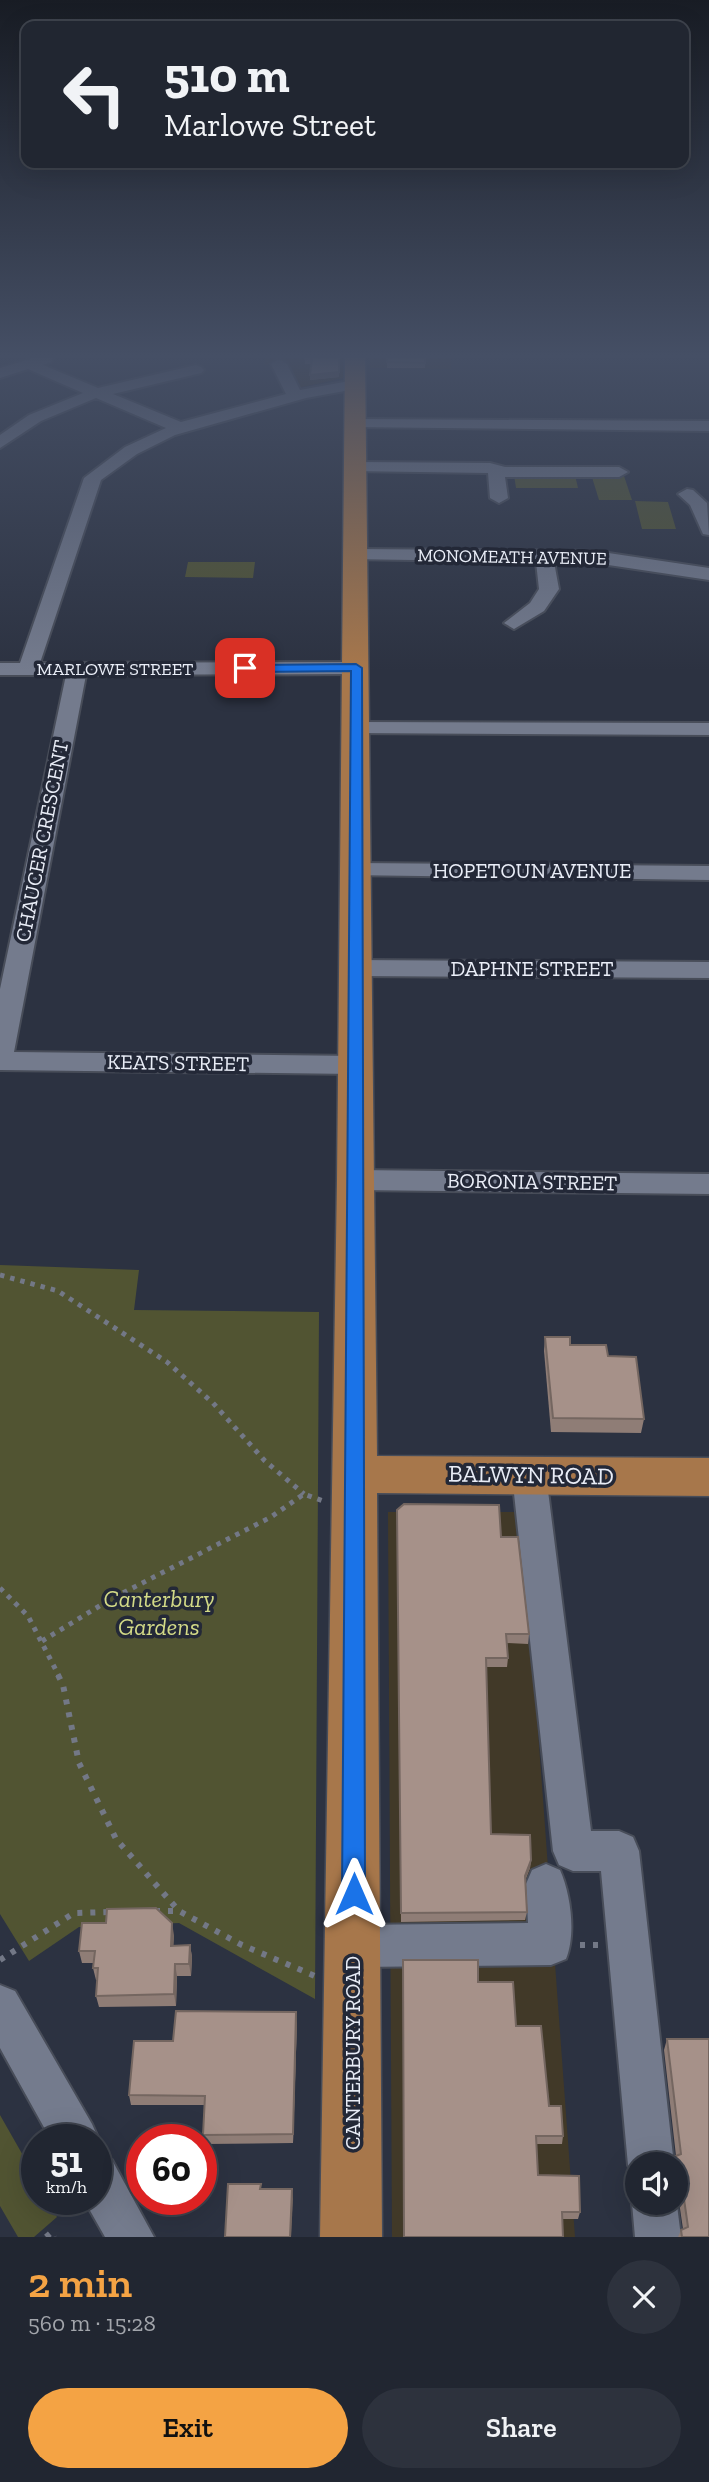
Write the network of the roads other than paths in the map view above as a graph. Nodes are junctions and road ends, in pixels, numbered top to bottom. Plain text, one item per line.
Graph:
1 (110, 462) edge
2 (356, 462) edge
3 (356, 467) junction
4 (496, 469) junction
5 (619, 472) dead end
6 (687, 494) dead end
7 (499, 498) dead end
8 (709, 530) edge
9 (709, 553) edge
10 (356, 555) junction
11 (544, 556) junction
12 (700, 572) edge
13 (514, 623) dead end
14 (356, 668) junction
15 (0, 669) edge
16 (28, 669) junction
17 (77, 670) junction
18 (357, 728) junction
19 (709, 729) edge
20 (356, 870) junction
21 (709, 873) edge
22 (355, 968) junction
23 (709, 970) edge
24 (4, 1006) edge
25 (0, 1053) edge
26 (0, 1061) edge
27 (356, 1065) junction
28 (356, 1180) junction
29 (709, 1184) edge
30 (529, 1475) junction
31 (709, 1477) edge
32 (354, 1493) junction
33 (546, 1884) dead end
34 (354, 1969) junction
35 (0, 2006) edge
36 (67, 2124) edge
37 (650, 2152) edge
38 (112, 2204) edge
39 (656, 2215) edge
40 (131, 2237) edge
41 (351, 2237) edge
42 (658, 2237) edge

1 - 16 street
2 - 3 main road, CANTERBURY ROAD
3 - 4 street
3 - 10 main road, CANTERBURY ROAD
4 - 5 street
4 - 7 street
6 - 8 street
9 - 12 street
10 - 11 street, MONOMEATH AVENUE
10 - 14 main road, CANTERBURY ROAD
11 - 12 street, MONOMEATH AVENUE
11 - 13 street
14 - 17 street, MARLOWE STREET
14 - 18 main road, CANTERBURY ROAD
15 - 16 street, MARLOWE STREET
16 - 17 street, MARLOWE STREET
17 - 24 street, CHAUCER CRESCENT
18 - 19 street
18 - 20 main road, CANTERBURY ROAD
20 - 21 street, HOPETOUN AVENUE
20 - 22 main road, CANTERBURY ROAD
22 - 23 street, DAPHNE STREET
22 - 27 main road, CANTERBURY ROAD
24 - 25 street, CHAUCER CRESCENT
26 - 27 street, KEATS STREET
27 - 28 main road, CANTERBURY ROAD
28 - 29 street, BORONIA STREET
28 - 32 main road, CANTERBURY ROAD
30 - 31 main road, BALWYN ROAD
30 - 32 main road, BALWYN ROAD
30 - 37 street
32 - 34 main road, CANTERBURY ROAD
33 - 34 street
34 - 41 main road, CANTERBURY ROAD
35 - 36 street
38 - 40 street
39 - 42 street

